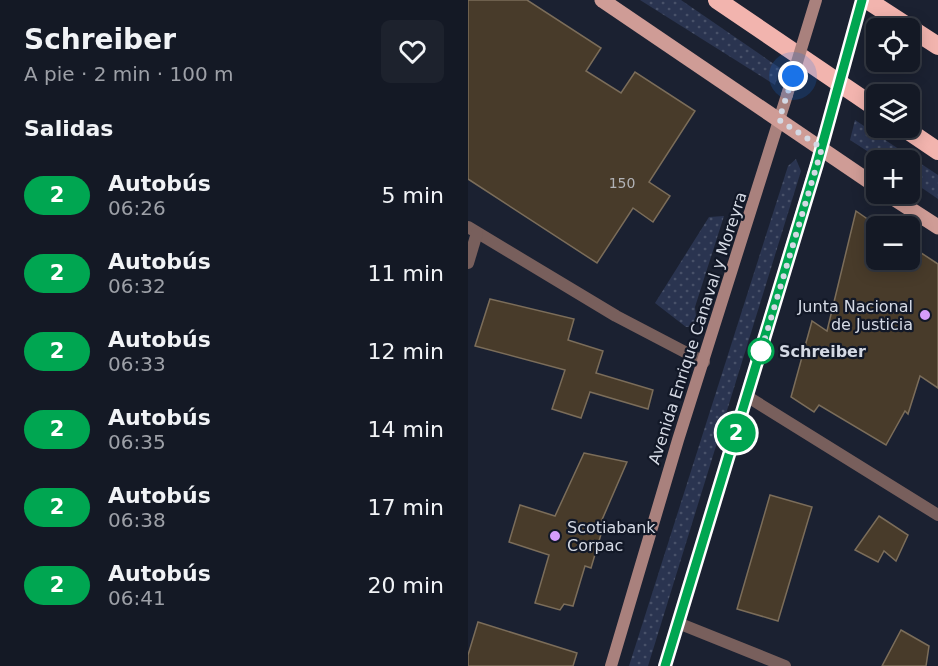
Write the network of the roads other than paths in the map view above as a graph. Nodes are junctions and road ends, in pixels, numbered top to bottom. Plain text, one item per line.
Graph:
1 (602, 0) edge
2 (717, 0) edge
3 (816, 0) edge
4 (862, 0) edge
5 (867, 0) edge
6 (938, 46) edge
7 (866, 101) edge
8 (779, 120) junction
9 (919, 138) edge
10 (822, 148) junction
11 (938, 151) edge
12 (866, 179) edge
13 (903, 204) edge
14 (938, 227) edge
15 (472, 230) edge
16 (468, 263) edge
17 (704, 363) junction
18 (747, 397) junction
19 (938, 516) edge
20 (678, 623) junction
21 (611, 666) edge
22 (665, 666) edge
23 (784, 666) edge

1 - 8 main road
2 - 7 highway
3 - 8 street, Avenida Enrique Canaval y Moreyra, bridge
4 - 10 street, bridge
5 - 6 highway
8 - 10 main road
8 - 17 street, Avenida Enrique Canaval y Moreyra
9 - 11 highway
10 - 12 main road
10 - 18 street
13 - 14 main road
15 - 16 street
15 - 17 street
17 - 21 street, Avenida Enrique Canaval y Moreyra
18 - 19 street
18 - 20 street
20 - 22 street
20 - 23 street

